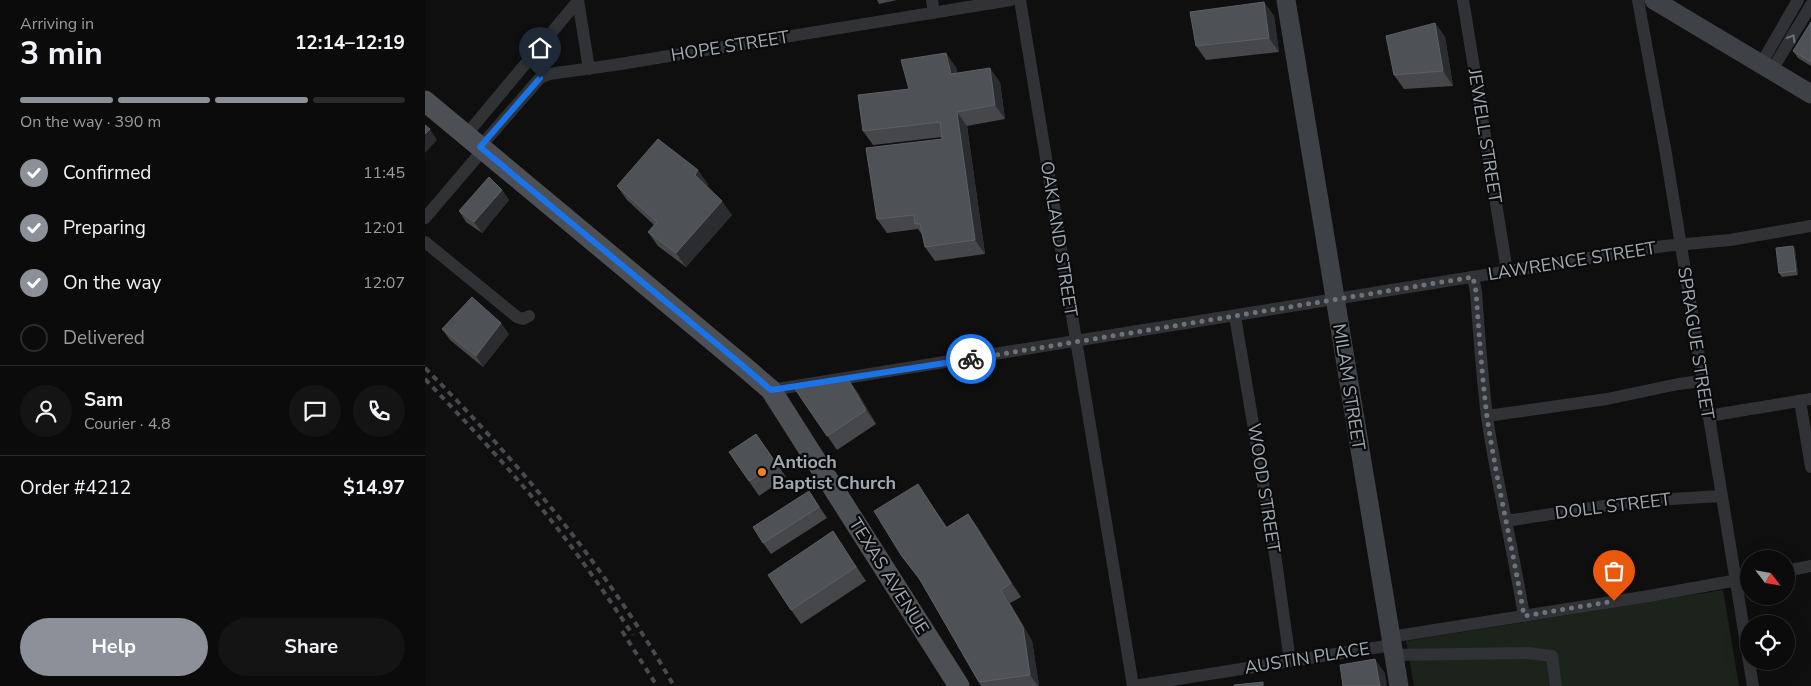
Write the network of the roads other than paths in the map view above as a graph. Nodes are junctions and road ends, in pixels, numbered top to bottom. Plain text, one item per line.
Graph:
1 (578, 0) edge
2 (1011, 0) edge
3 (1019, 0) edge
4 (1286, 0) edge
5 (1463, 0) edge
6 (1639, 0) edge
7 (1654, 0) edge
8 (1798, 0) edge
9 (1811, 5) edge
10 (933, 6) edge
11 (1767, 67) junction
12 (589, 69) junction
13 (1811, 94) edge
14 (425, 101) edge
15 (477, 144) junction
16 (425, 218) edge
17 (1811, 226) edge
18 (425, 242) edge
19 (1679, 245) junction
20 (1507, 271) junction
21 (1473, 277) junction
22 (1335, 299) junction
23 (529, 316) dead end
24 (1235, 316) junction
25 (1076, 342) junction
26 (1702, 381) junction
27 (771, 390) junction
28 (1805, 400) edge
29 (1487, 416) junction
30 (1708, 416) junction
31 (1811, 466) edge
32 (1721, 496) junction
33 (1506, 521) junction
34 (1811, 566) edge
35 (1795, 569) edge
36 (1740, 579) edge
37 (1735, 580) junction
38 (1524, 616) junction
39 (1392, 646) junction
40 (1290, 661) junction
41 (959, 686) edge
42 (1134, 686) edge
43 (1399, 686) edge
44 (1556, 686) edge
45 (1753, 686) edge

1 - 12 street
1 - 15 street
2 - 10 street, HOPE STREET
3 - 25 street, OAKLAND STREET
4 - 22 street, MILAM STREET
5 - 20 street, JEWELL STREET
6 - 19 street, SPRAGUE STREET
7 - 11 street
8 - 11 street
11 -> 9 street
10 - 12 street, HOPE STREET
11 - 13 street
12 - 15 street, HOPE STREET
14 - 15 main road, TEXAS AVENUE
15 - 16 street
15 - 27 main road, TEXAS AVENUE
17 - 19 street, LAWRENCE STREET
18 - 23 street
19 - 20 street, LAWRENCE STREET
19 - 26 street, SPRAGUE STREET
20 - 21 street, LAWRENCE STREET
21 - 22 street, LAWRENCE STREET
21 - 29 street
22 - 24 street, LAWRENCE STREET
22 - 39 street, MILAM STREET
24 - 25 street, LAWRENCE STREET
24 - 40 street, WOOD STREET
25 - 27 street, LAWRENCE STREET
25 - 42 street, OAKLAND STREET
26 - 29 street
26 - 30 street, SPRAGUE STREET
27 - 41 main road, TEXAS AVENUE
28 - 30 street
28 - 31 street
29 - 33 street
30 - 32 street, SPRAGUE STREET
32 - 33 street, DOLL STREET
32 - 37 street, SPRAGUE STREET
33 - 38 street
34 - 35 street
36 - 37 street
37 - 38 street
37 - 45 street, SPRAGUE STREET
38 - 39 street
39 - 40 street, AUSTIN PLACE
39 - 43 street, MILAM STREET
39 - 44 street
40 - 42 street, AUSTIN PLACE

